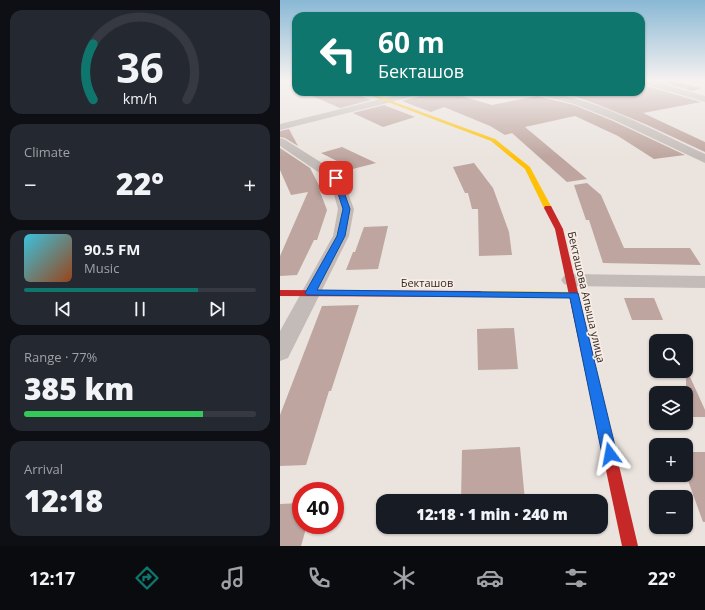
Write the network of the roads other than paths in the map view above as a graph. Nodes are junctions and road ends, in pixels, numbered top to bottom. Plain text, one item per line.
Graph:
1 (361, 106) edge
2 (403, 106) edge
3 (588, 106) edge
4 (280, 127) edge
5 (280, 141) edge
6 (705, 159) edge
7 (705, 282) edge
8 (572, 288) junction
9 (280, 293) edge
10 (310, 293) junction
11 (280, 352) edge
12 (630, 546) edge

1 - 4 street
2 - 8 street, Бекташова Апыша улица
3 - 6 street
5 - 10 street
7 - 8 street
8 - 10 street, Бекташов
8 - 12 street, Бекташова Апыша улица
9 - 10 street, Бекташов
10 - 11 street

